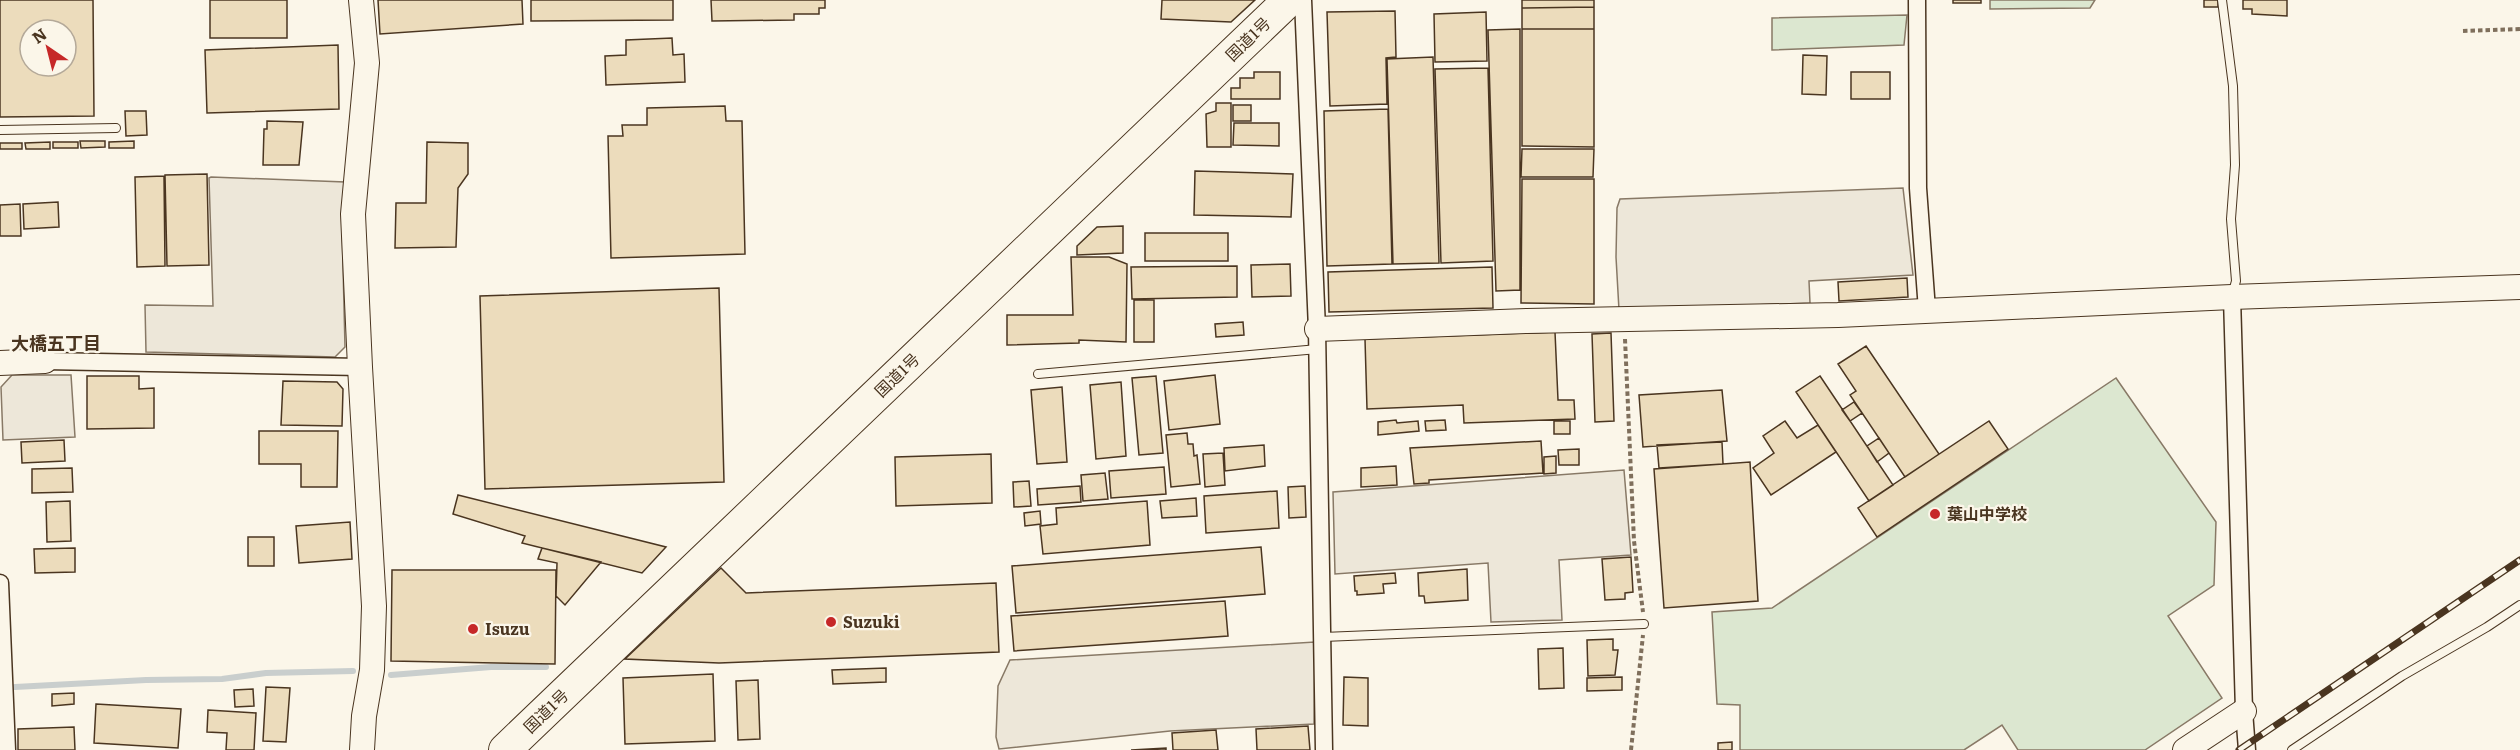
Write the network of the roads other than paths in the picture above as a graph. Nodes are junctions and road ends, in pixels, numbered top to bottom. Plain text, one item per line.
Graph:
1 (361, 0) edge
2 (1289, 0) edge
3 (1302, 0) edge
4 (1917, 0) edge
5 (2222, 0) edge
6 (116, 128) dead end
7 (0, 130) edge
8 (2520, 288) edge
9 (2232, 297) junction
10 (1927, 310) junction
11 (1317, 339) junction
12 (45, 362) joint
13 (0, 363) edge
14 (360, 367) junction
15 (1038, 374) dead end
16 (0, 583) edge
17 (2520, 605) edge
18 (1, 618) edge
19 (1644, 624) road end
20 (1323, 637) junction
21 (2244, 711) junction
22 (7, 750) edge
23 (362, 750) edge
24 (505, 750) edge
25 (1324, 750) edge
26 (2185, 750) edge
27 (2247, 750) edge
28 (2292, 750) edge

1 - 14 street
2 - 24 highway, 国道1号
3 - 11 street
4 - 10 street
5 - 9 lane
6 - 7 lane
8 - 9 street
9 - 10 street
9 - 21 street
10 - 11 street
11 - 15 lane
11 - 20 street
12 - 13 street
12 - 14 street
14 - 23 street
16 - 18 street
17 - 28 lane
18 - 22 street
19 - 20 lane
20 - 25 street
21 - 26 street
21 - 27 street

